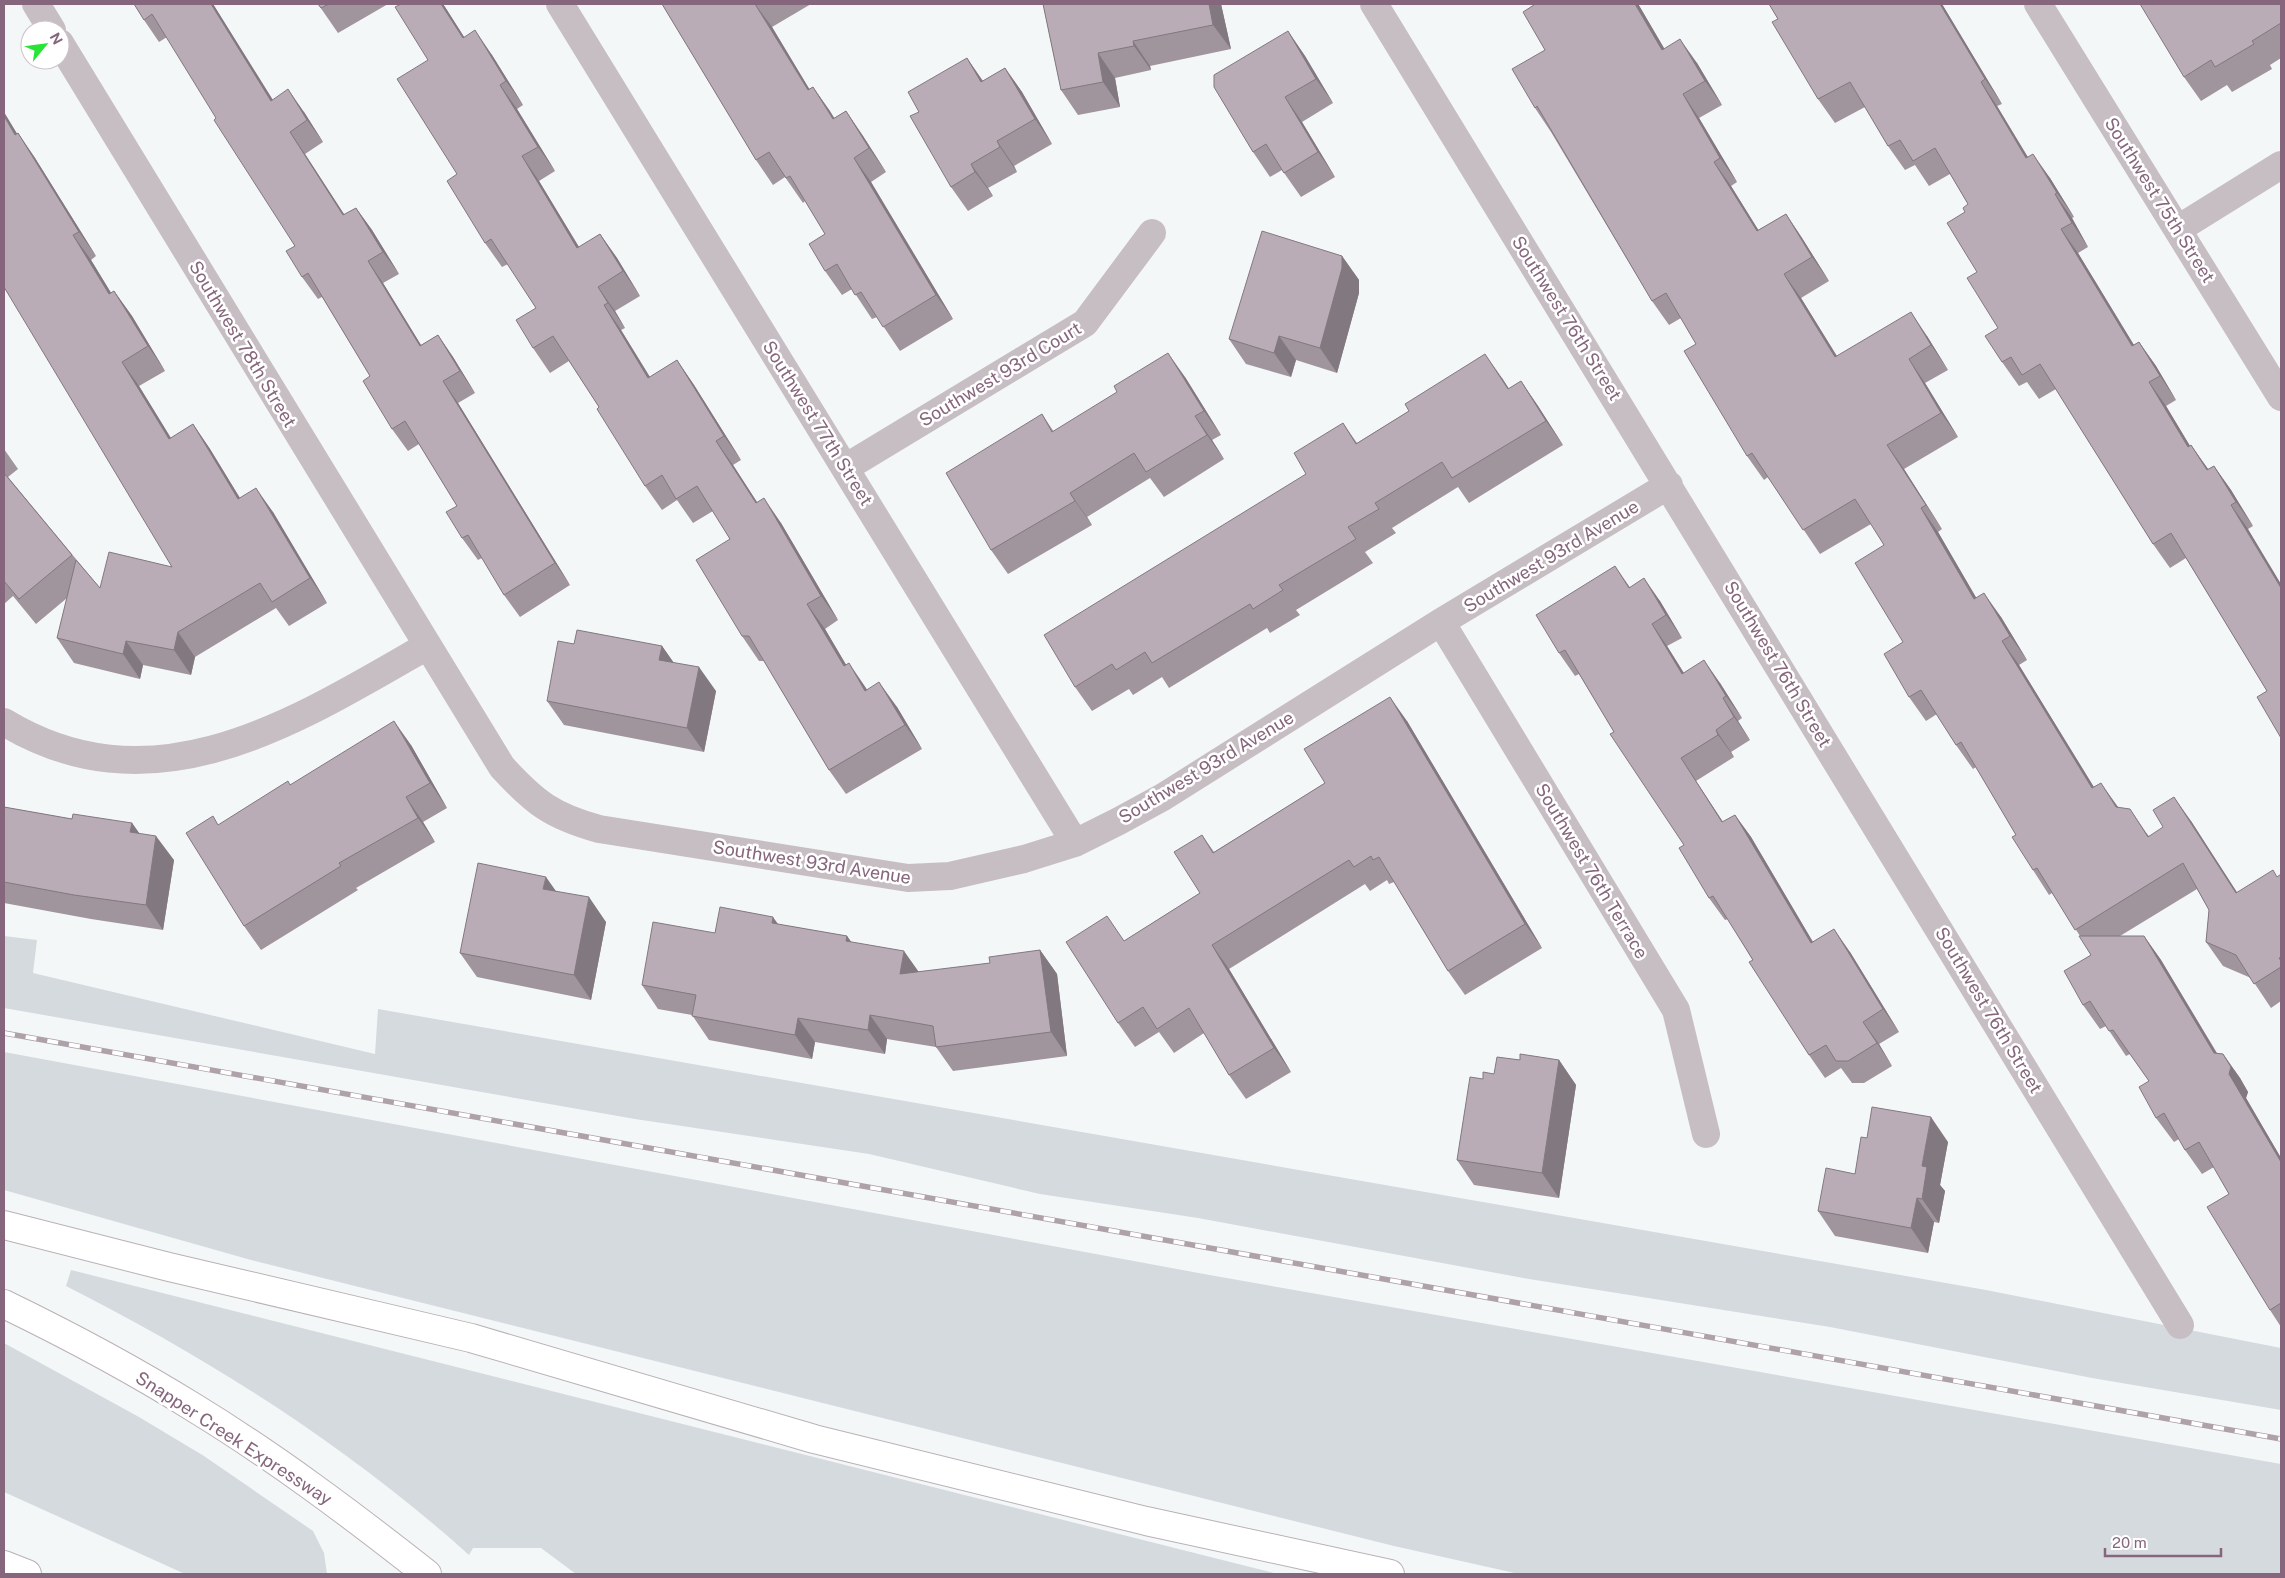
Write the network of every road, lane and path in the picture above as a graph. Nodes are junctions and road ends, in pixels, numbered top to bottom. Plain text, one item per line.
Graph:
1 (36, 4) edge
2 (560, 4) edge
3 (1374, 4) edge
4 (2038, 4) edge
5 (46, 20) edge
6 (70, 59) edge
7 (2281, 165) edge
8 (2178, 229) junction
9 (1152, 233) dead end
10 (2281, 397) edge
11 (845, 468) junction
12 (1669, 484) junction
13 (1441, 622) junction
14 (427, 646) junction
15 (4, 722) edge
16 (1075, 843) junction
17 (1706, 1134) dead end
18 (4, 1225) edge
19 (4, 1304) edge
20 (2180, 1325) dead end
21 (4, 1565) edge
22 (27, 1574) edge
23 (428, 1574) edge
24 (1390, 1574) edge

1 - 5 street
2 - 11 street, Southwest 77th Street
3 - 12 street, Southwest 76th Street
4 - 8 street, Southwest 75th Street
6 - 14 street, Southwest 78th Street
7 - 8 street
8 - 10 street, Southwest 75th Street
9 - 11 street, Southwest 93rd Court
11 - 16 street, Southwest 77th Street
12 - 13 street, Southwest 93rd Avenue
12 - 20 street, Southwest 76th Street
13 - 16 street, Southwest 93rd Avenue
13 - 17 street, Southwest 76th Terrace
14 - 15 street
14 - 16 street, Southwest 93rd Avenue
18 - 24 highway
19 - 23 highway, Snapper Creek Expressway
21 - 22 highway

